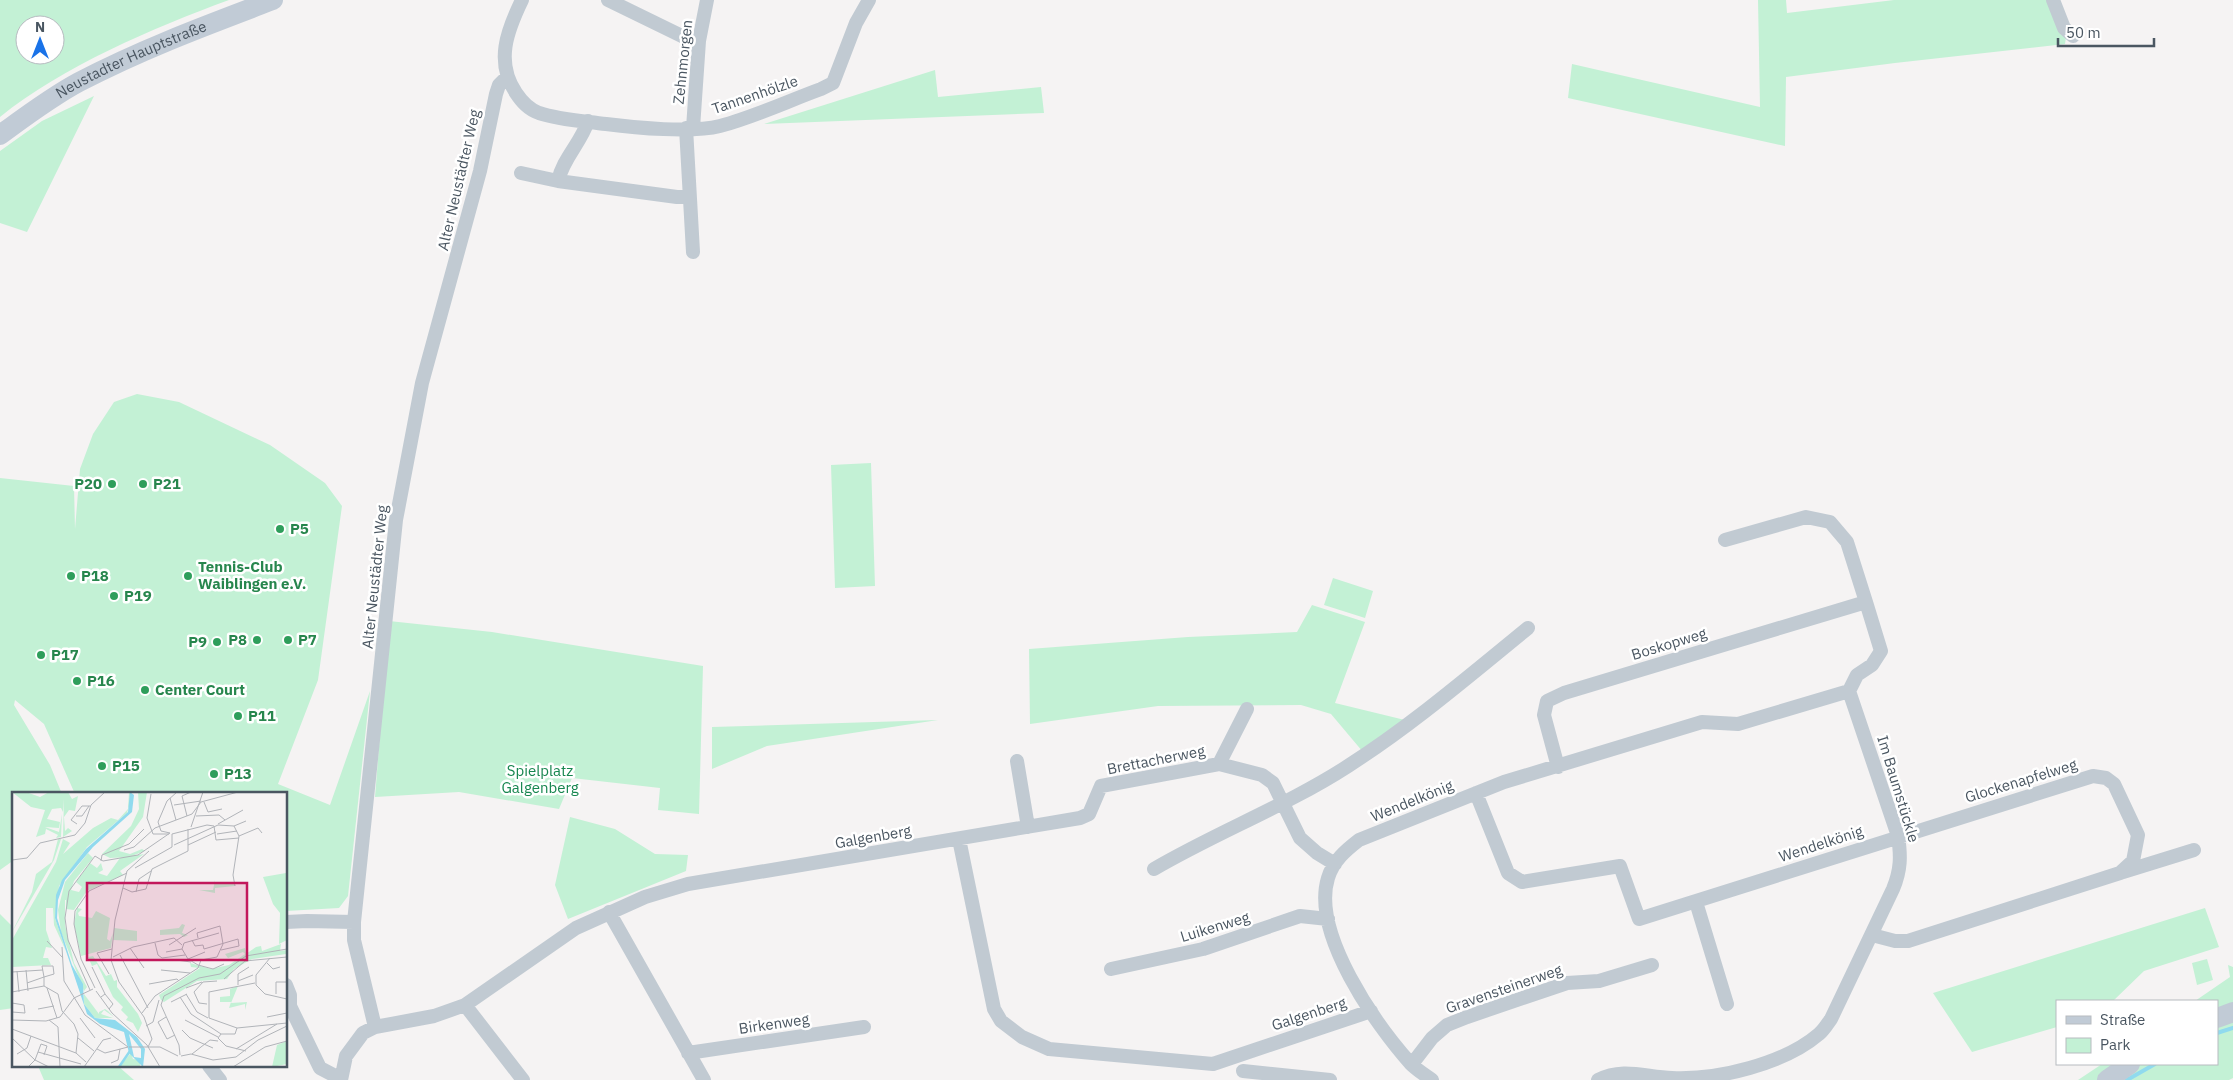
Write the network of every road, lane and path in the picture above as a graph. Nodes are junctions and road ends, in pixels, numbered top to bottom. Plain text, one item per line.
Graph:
1 (273, 0) edge
2 (522, 0) edge
3 (608, 0) edge
4 (707, 0) edge
5 (869, 0) edge
6 (2053, 0) edge
7 (2073, 36) dead end
8 (699, 41) junction
9 (507, 77) junction
10 (588, 121) junction
11 (690, 128) junction
12 (0, 135) edge
13 (521, 173) dead end
14 (558, 181) junction
15 (689, 197) junction
16 (693, 252) dead end
17 (1725, 540) dead end
18 (1866, 602) junction
19 (1528, 628) dead end
20 (1849, 691) junction
21 (1247, 709) dead end
22 (1017, 761) dead end
23 (1220, 764) junction
24 (1558, 767) junction
25 (1476, 793) junction
26 (1285, 804) junction
27 (1028, 827) junction
28 (1898, 836) junction
29 (959, 839) junction
30 (2194, 850) dead end
31 (1335, 864) junction
32 (1154, 869) dead end
33 (2120, 873) junction
34 (1696, 902) junction
35 (609, 912) junction
36 (1328, 919) junction
37 (288, 922) edge
38 (354, 922) junction
39 (1872, 935) junction
40 (1652, 965) dead end
41 (1111, 969) dead end
42 (288, 990) edge
43 (1727, 1004) dead end
44 (465, 1005) junction
45 (1371, 1011) junction
46 (2233, 1012) edge
47 (2218, 1018) edge
48 (375, 1027) junction
49 (864, 1027) dead end
50 (1256, 1048) junction
51 (688, 1053) junction
52 (1412, 1064) junction
53 (2129, 1065) edge
54 (211, 1068) edge
55 (1243, 1071) dead end
56 (1270, 1073) junction
57 (220, 1080) edge
58 (341, 1080) edge
59 (523, 1080) edge
60 (704, 1080) edge
61 (1330, 1080) edge
62 (1432, 1080) edge
63 (1598, 1080) edge
64 (2107, 1080) edge

1 - 12 street, Neustadter Hauptstraße
2 - 9 street
3 - 8 street
4 - 8 street, Zehnmorgen
5 - 11 street, Tannenhölzle
6 - 7 street
8 - 11 street, Zehnmorgen
9 - 10 street, Tannenhölzle
9 - 38 street, Alter Neustädter Weg
10 - 11 street, Tannenhölzle
10 - 14 street
11 - 15 street
13 - 14 street
14 - 15 street
15 - 16 street
17 - 18 street
18 - 20 street
18 - 24 street, Boskopweg
19 - 26 street
20 - 24 street
20 - 28 street, Im Baumstückle
21 - 23 street, Brettacherweg
22 - 27 street
23 - 26 street, Brettacherweg
23 - 27 street, Brettacherweg
24 - 25 street
25 - 31 street, Wendelkönig
25 - 34 street, Wendelkönig
26 - 31 street, Brettacherweg
26 - 32 street
27 - 29 street, Brettacherweg
28 - 33 street, Glockenapfelweg
28 - 34 street, Wendelkönig
28 - 39 street, Im Baumstückle
29 - 35 street, Galgenberg
29 - 50 street, Galgenberg
30 - 33 street
31 - 36 street, Wendelkönig
33 - 39 street
34 - 43 street
35 - 44 street, Galgenberg
35 - 51 street
36 - 41 street, Luikenweg
36 - 45 street, Wendelkönig
37 - 38 street
38 - 48 street, Alter Neustädter Weg
39 - 63 street, Im Baumstückle
40 - 52 street, Gravensteinerweg
42 - 58 street
44 - 48 street, Galgenberg
44 - 59 street
45 - 50 street, Galgenberg
45 - 52 street, Wendelkönig
46 - 47 street
48 - 58 street
49 - 51 street, Birkenweg
50 - 56 street
51 - 60 street
52 - 62 street, Wendelkönig
53 - 64 street
54 - 57 street
55 - 56 street
56 - 61 street

